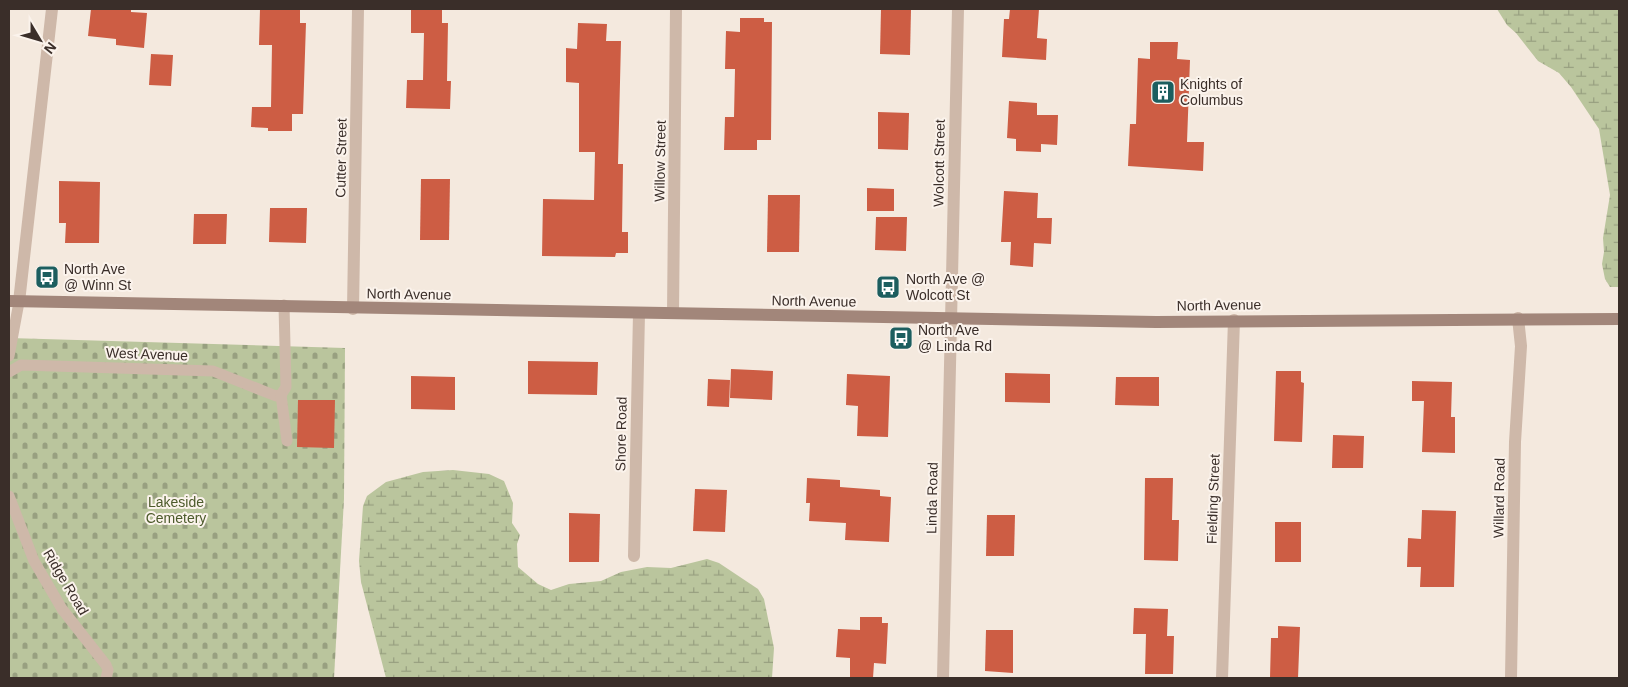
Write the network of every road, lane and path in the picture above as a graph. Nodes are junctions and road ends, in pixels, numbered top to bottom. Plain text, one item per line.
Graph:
1 (52, 9) edge
2 (358, 9) edge
3 (676, 9) edge
4 (958, 9) edge
5 (14, 301) edge
6 (284, 306) junction
7 (353, 309) junction
8 (639, 313) junction
9 (673, 313) junction
10 (1518, 318) junction
11 (950, 319) junction
12 (1619, 319) edge
13 (1234, 320) junction
14 (9, 356) edge
15 (9, 372) edge
16 (281, 395) junction
17 (287, 441) dead end
18 (9, 496) edge
19 (634, 556) dead end
20 (106, 678) edge
21 (943, 678) edge
22 (1222, 678) edge
23 (1511, 678) edge

1 - 5 street
2 - 7 street, Cutter Street
3 - 9 street, Willow Street
4 - 11 street, Wolcott Street
5 - 6 street, North Avenue
5 - 14 lane
6 - 7 street, North Avenue
6 - 16 lane
7 - 8 street, North Avenue
8 - 9 street, North Avenue
8 - 19 street, Shore Road
9 - 11 street, North Avenue
10 - 12 street, North Avenue
10 - 13 street, North Avenue
10 - 23 street, Willard Road
11 - 13 street, North Avenue
11 - 21 street, Linda Road
13 - 22 street, Fielding Street
15 - 16 lane, West Avenue
16 - 17 lane
18 - 20 lane, Ridge Road

